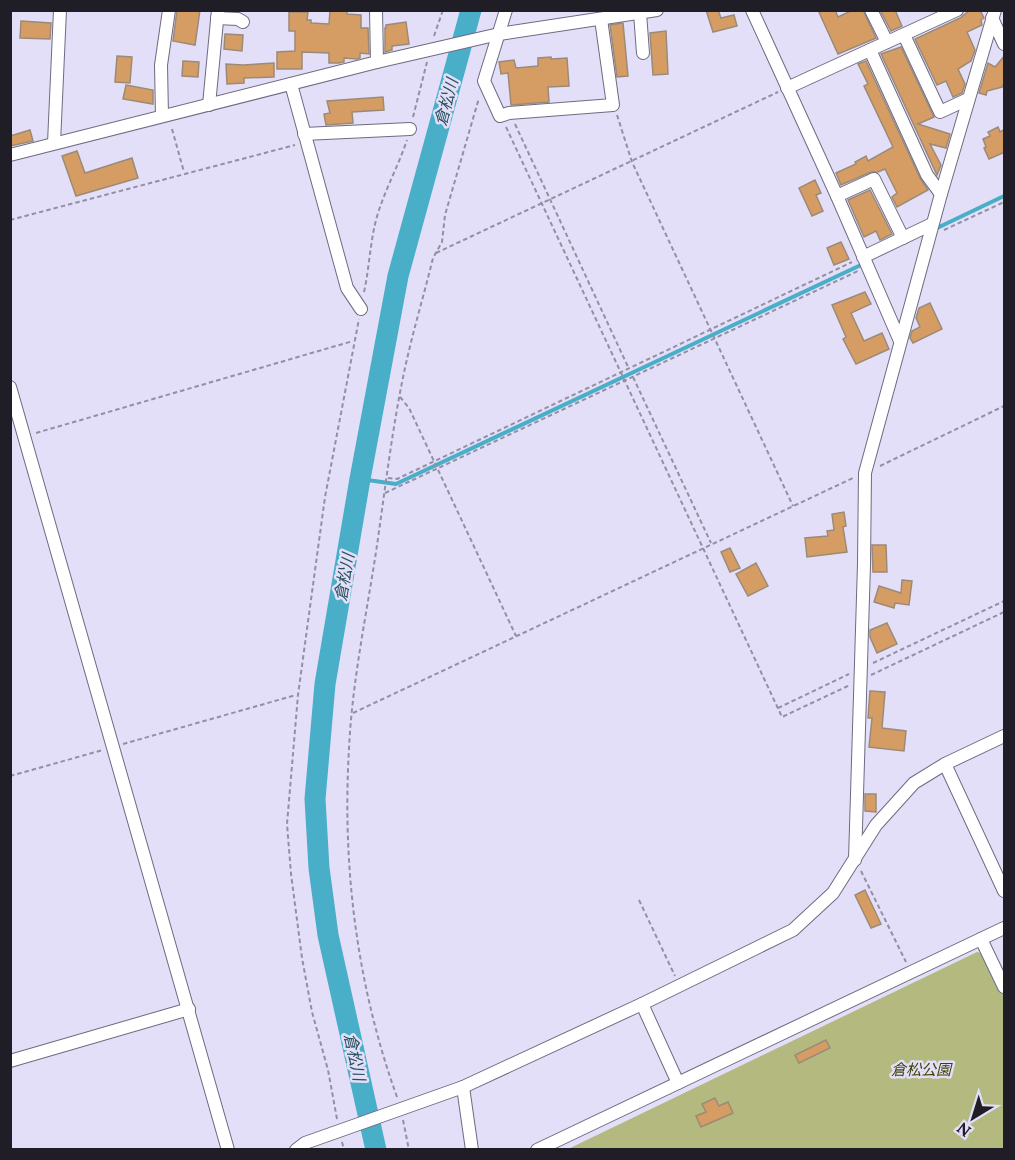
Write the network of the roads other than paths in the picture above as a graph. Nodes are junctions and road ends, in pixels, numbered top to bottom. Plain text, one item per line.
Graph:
1 (60, 10) edge
2 (169, 10) edge
3 (376, 10) edge
4 (506, 10) edge
5 (657, 10) edge
6 (752, 10) edge
7 (871, 10) edge
8 (957, 10) edge
9 (640, 13) junction
10 (218, 14) edge
11 (993, 14) edge
12 (607, 16) edge
13 (243, 22) dead end
14 (500, 34) junction
15 (904, 35) junction
16 (887, 42) junction
17 (1005, 44) edge
18 (870, 50) junction
19 (643, 53) dead end
20 (377, 62) junction
21 (291, 84) junction
22 (787, 88) junction
23 (968, 99) junction
24 (209, 105) junction
25 (162, 116) junction
26 (410, 129) road end
27 (305, 138) junction
28 (54, 143) junction
29 (10, 155) edge
30 (941, 194) junction
31 (837, 196) junction
32 (931, 228) junction
33 (903, 238) junction
34 (865, 262) junction
35 (910, 304) junction
36 (361, 309) road end
37 (888, 313) junction
38 (900, 341) junction
39 (10, 387) edge
40 (1005, 736) edge
41 (945, 765) junction
42 (855, 860) junction
43 (1005, 891) edge
44 (1005, 928) edge
45 (981, 939) junction
46 (1005, 987) edge
47 (642, 1004) junction
48 (189, 1009) junction
49 (10, 1060) edge
50 (678, 1083) junction
51 (463, 1087) junction
52 (303, 1147) edge
53 (228, 1149) edge
54 (472, 1149) edge
55 (537, 1149) edge

1 - 28 street
2 - 25 street
3 - 20 street
4 - 14 street
5 - 9 street
6 - 22 street
7 - 16 street
8 - 15 street
9 - 12 street
9 - 19 street
10 - 13 street
10 - 24 street
11 - 17 street
11 - 23 street
12 - 14 street
12 - 14 street
14 - 20 street
15 - 16 street
15 - 23 street
16 - 18 street
18 - 22 street
18 - 30 street
20 - 21 street
21 - 24 street
21 - 27 street
22 - 31 street
23 - 30 street
24 - 25 street
25 - 28 street
26 - 27 street
27 - 36 street
28 - 29 street
30 - 32 street
31 - 33 street
31 - 34 street
32 - 33 street
32 - 35 street
33 - 34 street
34 - 37 street
35 - 37 street
35 - 38 street
37 - 38 street
38 - 42 street
39 - 48 street
40 - 41 street
41 - 42 street
41 - 43 street
42 - 47 street
44 - 45 street
45 - 46 street
45 - 50 street
47 - 50 street
47 - 51 street
48 - 49 street
48 - 53 street
50 - 55 street
51 - 52 street
51 - 54 street

